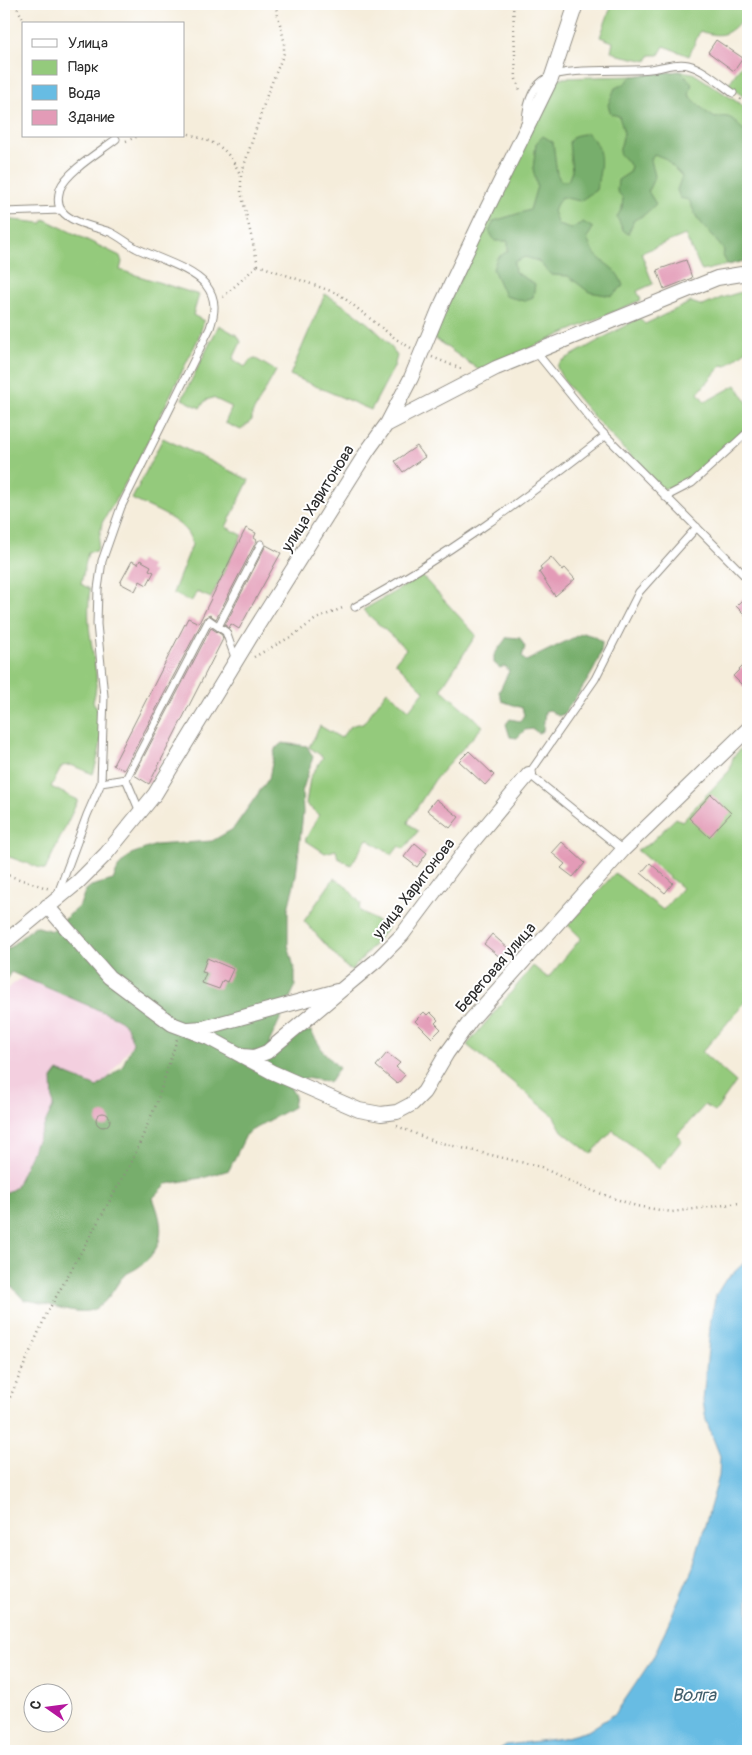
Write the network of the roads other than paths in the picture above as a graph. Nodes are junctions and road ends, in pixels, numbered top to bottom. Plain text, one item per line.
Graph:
1 (576, 4) edge
2 (552, 75) junction
3 (733, 93) dead end
4 (525, 131) junction
5 (116, 139) dead end
6 (61, 210) junction
7 (4, 212) edge
8 (748, 272) edge
9 (536, 352) junction
10 (386, 425) junction
11 (748, 432) edge
12 (605, 436) junction
13 (665, 497) junction
14 (697, 527) junction
15 (261, 544) dead end
16 (748, 579) edge
17 (355, 607) road end
18 (218, 625) junction
19 (236, 661) junction
20 (748, 729) edge
21 (529, 774) junction
22 (126, 779) junction
23 (101, 783) junction
24 (140, 812) junction
25 (623, 850) junction
26 (54, 898) junction
27 (4, 944) edge
28 (343, 989) junction
29 (184, 1028) junction
30 (239, 1055) junction

1 - 2 street
2 - 3 lane
2 - 4 street
2 - 4 lane
4 - 10 street
5 - 6 lane
6 - 7 lane
6 - 23 lane
8 - 9 street, улица Харитонова
9 - 10 street, улица Харитонова
9 - 12 lane
10 - 19 street, улица Харитонова
11 - 13 lane
12 - 13 lane
12 - 17 lane
13 - 14 lane
14 - 16 lane
14 - 21 lane
15 - 18 lane
18 - 19 lane
18 - 22 lane
19 - 24 street, улица Харитонова
20 - 25 street, Береговая улица
21 - 25 lane
21 - 28 street, улица Харитонова
22 - 23 lane
22 - 24 lane
23 - 26 lane
24 - 26 street, улица Харитонова
25 - 30 street, Береговая улица
26 - 27 street, улица Харитонова
26 - 29 street, Береговая улица
28 - 29 street
28 - 30 street, улица Харитонова
29 - 30 street, Береговая улица

